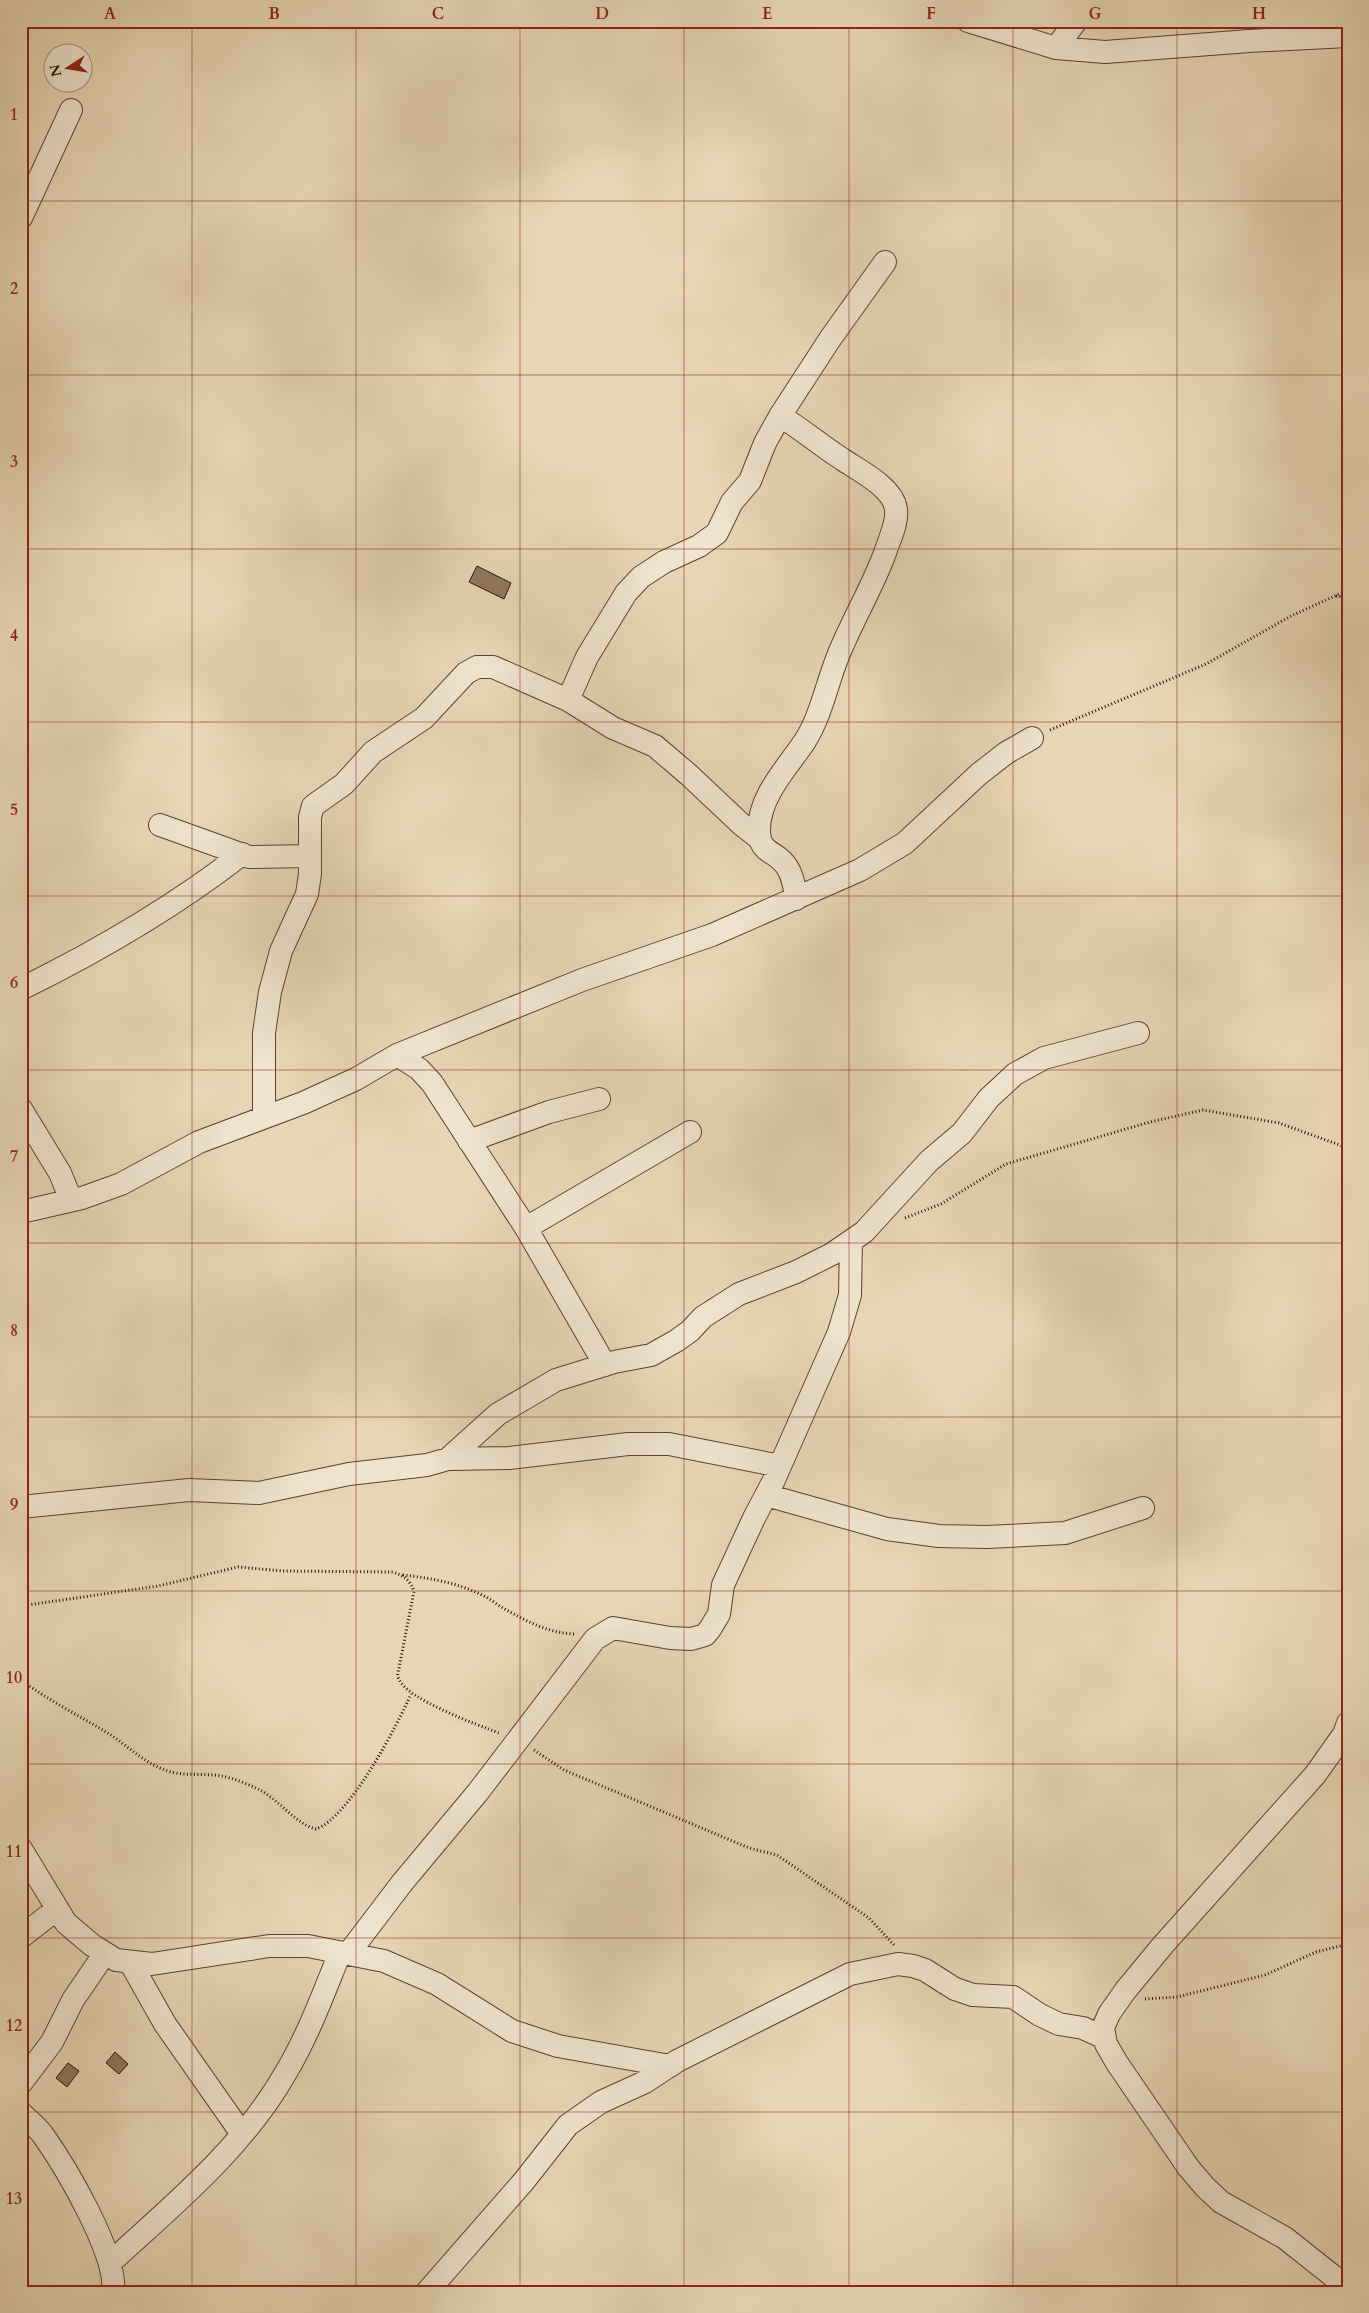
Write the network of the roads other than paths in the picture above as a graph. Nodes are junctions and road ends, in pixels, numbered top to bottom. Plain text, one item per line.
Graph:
1 (968, 21) edge
2 (1076, 21) edge
3 (1348, 36) edge
4 (1056, 48) junction
5 (71, 110) dead end
6 (21, 218) edge
7 (885, 262) dead end
8 (780, 416) junction
9 (568, 700) junction
10 (1032, 738) road end
11 (160, 825) dead end
12 (760, 839) junction
13 (242, 854) junction
14 (310, 856) junction
15 (796, 899) junction
16 (21, 989) edge
17 (1138, 1033) dead end
18 (397, 1055) junction
19 (599, 1099) dead end
20 (21, 1109) edge
21 (264, 1116) junction
22 (690, 1132) dead end
23 (469, 1141) junction
24 (71, 1200) junction
25 (21, 1212) edge
26 (526, 1228) junction
27 (852, 1240) junction
28 (605, 1365) junction
29 (448, 1459) junction
30 (780, 1466) junction
31 (766, 1495) junction
32 (21, 1507) edge
33 (1143, 1508) dead end
34 (1348, 1723) edge
35 (21, 1849) edge
36 (58, 1909) junction
37 (21, 1937) edge
38 (105, 1953) junction
39 (344, 1954) junction
40 (130, 1962) junction
41 (1105, 2038) junction
42 (670, 2066) junction
43 (21, 2083) edge
44 (21, 2113) edge
45 (242, 2134) junction
46 (110, 2263) junction
47 (1347, 2290) edge
48 (113, 2292) edge
49 (427, 2292) edge

1 - 4 street
2 - 4 street
3 - 4 street
5 - 6 street
7 - 8 street
8 - 9 street
8 - 12 street
9 - 12 street
9 - 14 street
10 - 15 street
11 - 13 street
12 - 15 street
13 - 14 street
13 - 16 street
14 - 21 street
15 - 18 street
17 - 27 street
18 - 21 street
18 - 23 street
19 - 23 street
20 - 24 street
21 - 24 street
22 - 26 street
23 - 26 street
24 - 25 street
26 - 28 street
27 - 28 street
27 - 30 street
28 - 29 street
29 - 30 street
29 - 32 street
30 - 31 street
31 - 33 street
31 - 39 street
34 - 41 street
35 - 36 street
36 - 37 street
36 - 38 street
38 - 40 street
38 - 43 street
39 - 40 street
39 - 42 street
39 - 45 street
40 - 45 street
41 - 42 street
41 - 47 street
42 - 49 street
44 - 46 street
45 - 46 street
46 - 48 street

